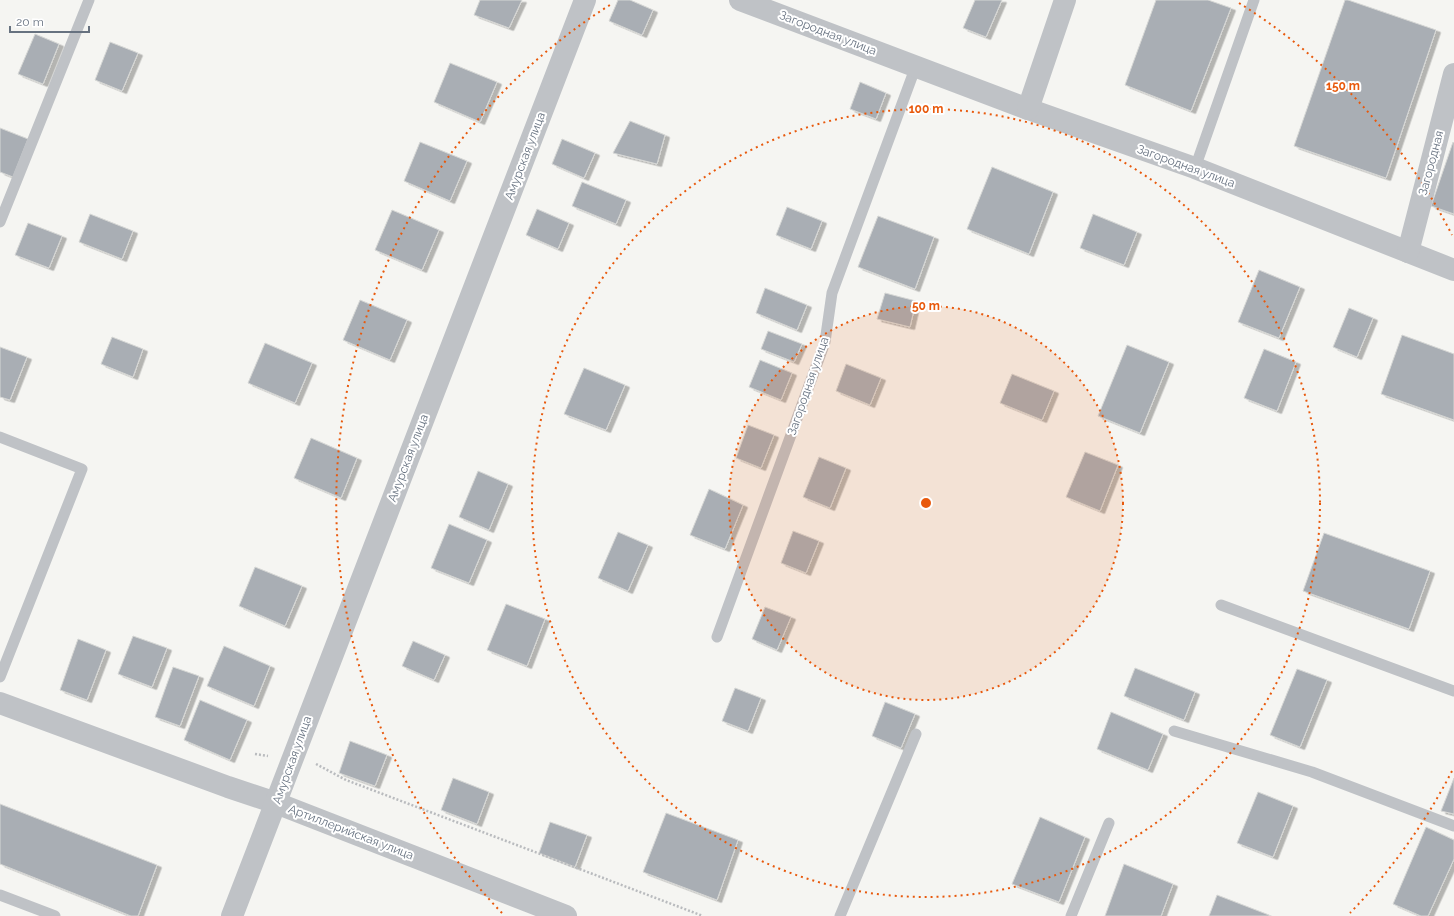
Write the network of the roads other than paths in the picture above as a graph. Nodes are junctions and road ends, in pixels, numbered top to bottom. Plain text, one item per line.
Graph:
1 (89, 0) edge
2 (585, 0) edge
3 (740, 0) edge
4 (1065, 0) edge
5 (1254, 0) edge
6 (916, 66) junction
7 (1454, 74) edge
8 (1028, 109) junction
9 (1195, 168) junction
10 (0, 222) edge
11 (1408, 252) junction
12 (1454, 270) edge
13 (0, 437) edge
14 (1221, 606) dead end
15 (718, 637) dead end
16 (0, 677) edge
17 (1454, 691) edge
18 (0, 703) edge
19 (1174, 731) dead end
20 (916, 734) dead end
21 (276, 803) junction
22 (1109, 823) dead end
23 (1454, 826) edge
24 (0, 895) edge
25 (55, 916) edge
26 (232, 916) edge
27 (566, 916) edge
28 (840, 916) edge
29 (1071, 916) edge

1 - 10 lane
2 - 21 street, Амурская улица
3 - 6 street, Загородная улица
4 - 8 street
5 - 9 lane
6 - 8 street, Загородная улица
6 - 15 lane, Загородная улица
7 - 11 street, Загородная
8 - 9 street, Загородная улица
9 - 11 street, Загородная улица
11 - 12 street, Загородная улица
13 - 16 lane
14 - 17 lane
18 - 21 street, Артиллерийская улица
19 - 23 lane
20 - 28 lane
21 - 26 street, Амурская улица
21 - 27 street, Артиллерийская улица
22 - 29 lane
24 - 25 lane

